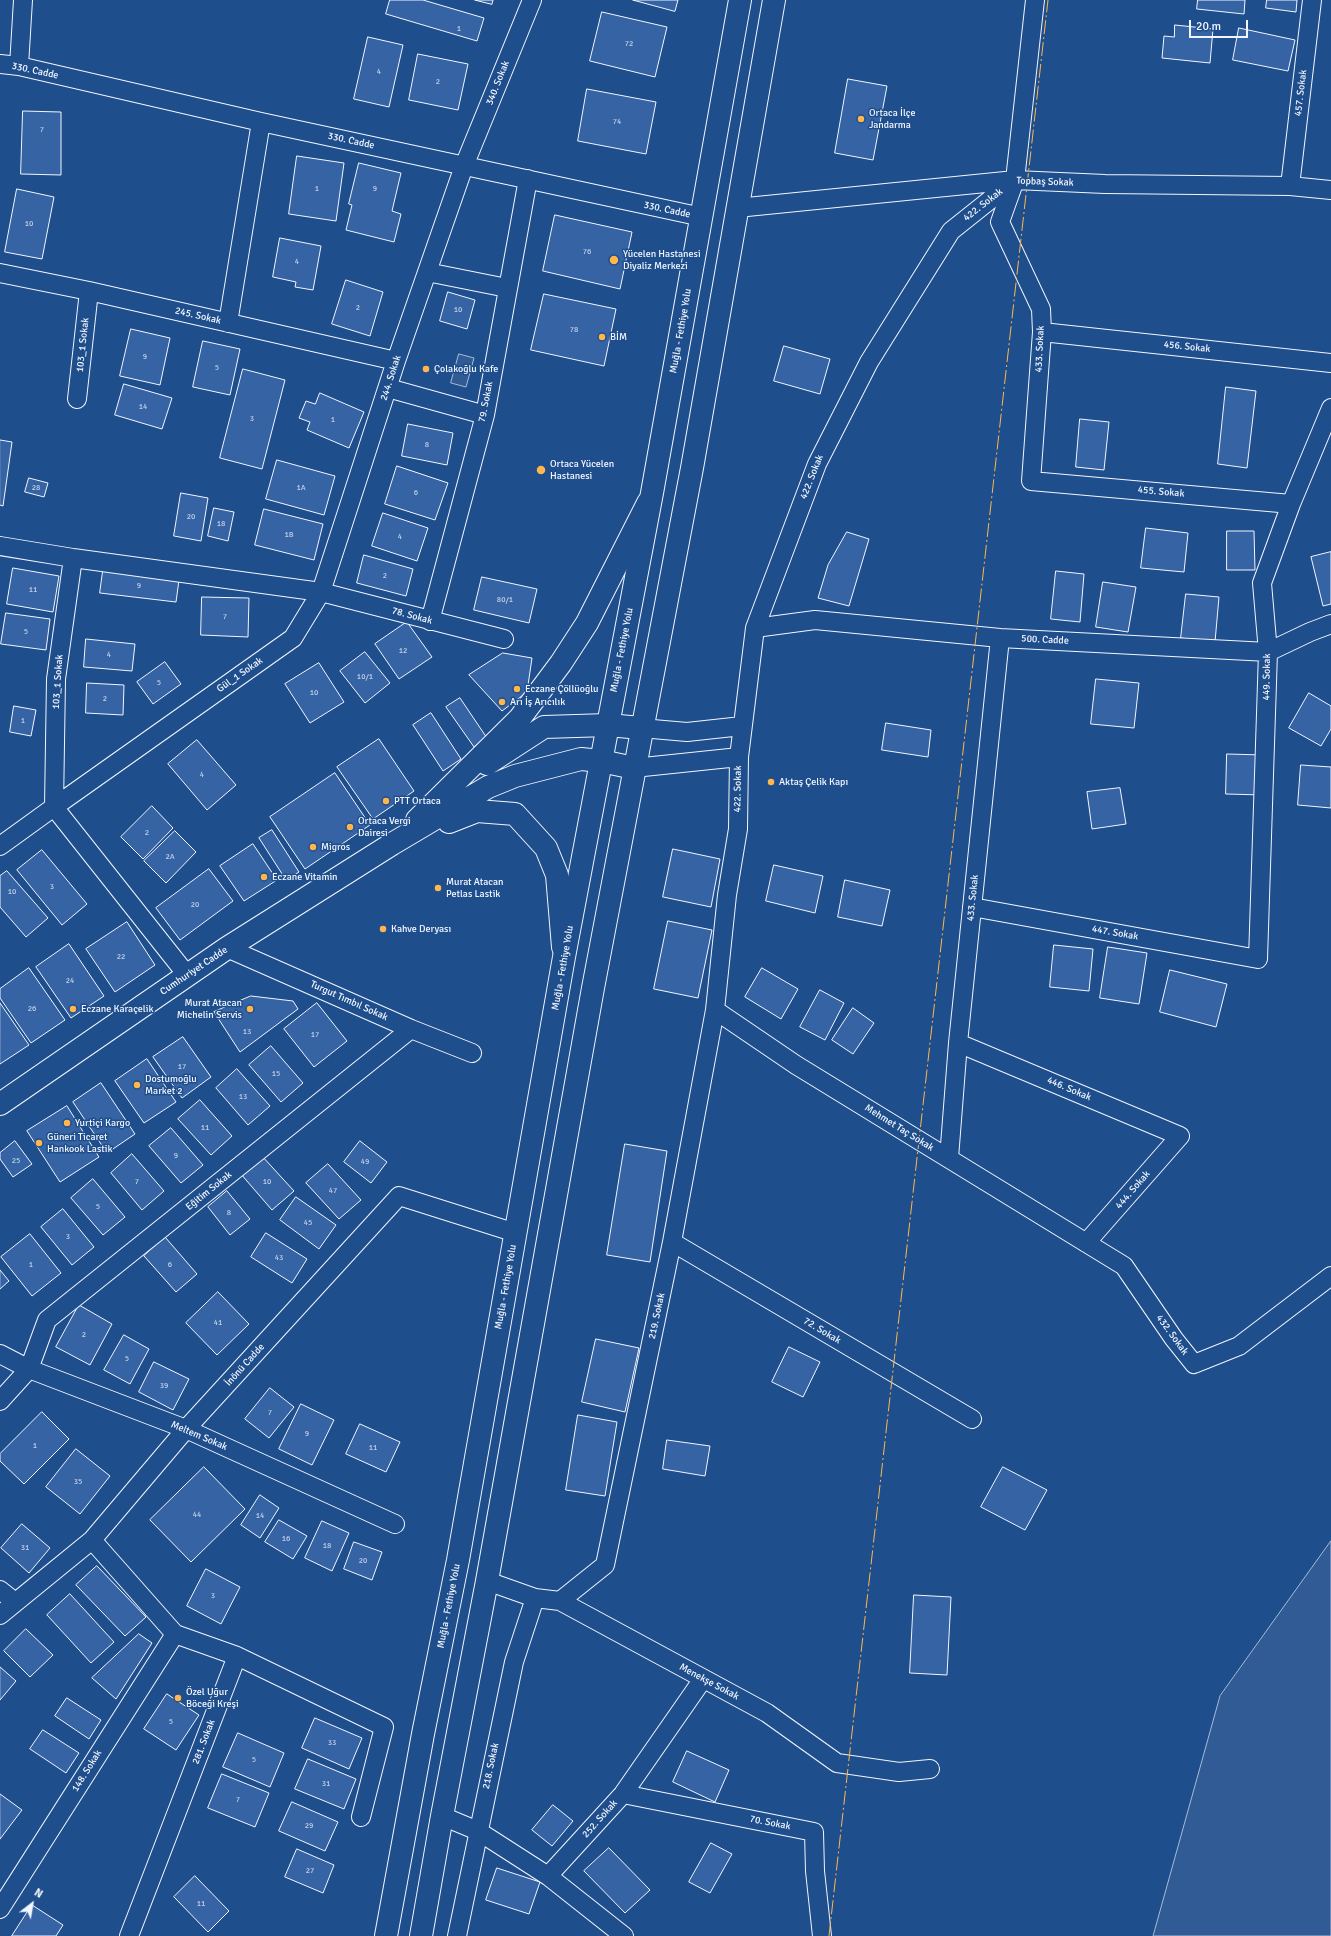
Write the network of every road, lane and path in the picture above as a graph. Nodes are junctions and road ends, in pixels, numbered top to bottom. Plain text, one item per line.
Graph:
1 (23, 0) edge
2 (532, 0) edge
3 (740, 0) edge
4 (774, 0) edge
5 (1034, 0) edge
6 (1312, 0) edge
7 (0, 64) edge
8 (18, 66) junction
9 (261, 122) junction
10 (464, 166) junction
11 (528, 179) junction
12 (1015, 180) junction
13 (1290, 186) junction
14 (1331, 190) edge
15 (737, 208) junction
16 (702, 217) junction
17 (427, 272) junction
18 (0, 273) edge
19 (507, 288) junction
20 (89, 291) junction
21 (228, 323) junction
22 (1042, 332) junction
23 (396, 361) junction
24 (1331, 363) edge
25 (388, 388) junction
26 (77, 399) dead end
27 (1330, 412) edge
28 (485, 415) junction
29 (1031, 481) joint
30 (652, 493) junction
31 (1291, 504) junction
32 (0, 546) edge
33 (73, 558) junction
34 (321, 592) junction
35 (430, 621) junction
36 (1331, 624) edge
37 (755, 628) junction
38 (1000, 638) junction
39 (504, 639) dead end
40 (1268, 652) junction
41 (608, 725) junction
42 (742, 726) junction
43 (642, 728) junction
44 (739, 757) junction
45 (601, 761) junction
46 (634, 768) junction
47 (453, 784) junction
48 (54, 807) junction
49 (392, 844) junction
50 (0, 846) edge
51 (972, 907) junction
52 (227, 948) junction
53 (564, 957) junction
54 (1258, 959) joint
55 (187, 975) junction
56 (715, 1010) junction
57 (411, 1029) junction
58 (958, 1043) junction
59 (472, 1053) dead end
60 (0, 1104) edge
61 (1180, 1136) joint
62 (949, 1158) junction
63 (516, 1233) junction
64 (672, 1242) junction
65 (1086, 1243) junction
66 (1331, 1276) edge
67 (0, 1354) edge
68 (29, 1369) junction
69 (0, 1401) edge
70 (972, 1419) dead end
71 (186, 1429) junction
72 (395, 1524) dead end
73 (92, 1540) junction
74 (487, 1581) junction
75 (0, 1590) edge
76 (535, 1598) junction
77 (560, 1601) junction
78 (15, 1602) junction
79 (0, 1615) edge
80 (175, 1634) junction
81 (237, 1656) junction
82 (703, 1679) junction
83 (930, 1769) dead end
84 (623, 1794) junction
85 (442, 1816) junction
86 (361, 1817) dead end
87 (478, 1831) junction
88 (548, 1876) junction
89 (0, 1909) edge
90 (129, 1936) edge
91 (386, 1936) edge
92 (421, 1936) edge
93 (457, 1936) edge
94 (624, 1936) edge
95 (822, 1936) edge

1 - 8 street
2 - 10 street, 340. Sokak
3 - 16 main road, Muğla - Fethiye Yolu
4 - 15 main road
5 - 12 street
6 - 13 street, 457. Sokak
7 - 8 street, 330. Cadde
8 - 9 street, 330. Cadde
9 - 10 street, 330. Cadde
9 - 21 street
10 - 11 street, 330. Cadde
10 - 17 street, 244. Sokak
11 - 16 street, 330. Cadde
11 - 19 street, 79. Sokak
12 - 13 street, Topbaş Sokak
12 - 15 street, Topbaş Sokak
12 - 22 street, 433. Sokak
12 - 37 street, 422. Sokak
13 - 14 street, Topbaş Sokak
15 - 43 main road
16 - 30 main road, Muğla - Fethiye Yolu
17 - 19 street
17 - 23 street, 244. Sokak
18 - 20 street, 245. Sokak
19 - 28 street, 79. Sokak
20 - 21 street, 245. Sokak
20 - 26 street, 103_1 Sokak
21 - 23 street, 245. Sokak
22 - 24 street, 456. Sokak
22 - 29 street, 433. Sokak
23 - 25 street, 244. Sokak
25 - 28 street
25 - 34 street, 244. Sokak
27 - 31 street, 449. Sokak
28 - 35 street, 79. Sokak
29 - 31 street, 455. Sokak
30 - 41 main road, Muğla - Fethiye Yolu
30 - 47 main road
31 - 40 street, 449. Sokak
32 - 33 street
33 - 34 street
33 - 48 street, 103_1 Sokak
34 - 35 street, 78. Sokak
34 - 48 street, Gül_1 Sokak
35 - 39 street, 78. Sokak
36 - 40 street, 500. Cadde
37 - 38 street, 500. Cadde
37 - 42 street, 422. Sokak
38 - 40 street, 500. Cadde
38 - 51 street, 433. Sokak
40 - 54 street, 449. Sokak
41 - 43 main road
41 - 45 main road, Muğla - Fethiye Yolu
41 - 47 main road
42 - 43 street
42 - 44 street, 422. Sokak
43 - 46 main road
44 - 46 street
44 - 56 street, 422. Sokak
45 - 46 main road
45 - 49 main road
45 - 53 main road, Muğla - Fethiye Yolu
46 - 74 main road
47 - 49 main road
48 - 50 street, Gül_1 Sokak
48 - 55 street
49 - 52 main road, Cumhuriyet Cadde
49 - 53 main road
51 - 54 street, 447. Sokak
51 - 58 street, 433. Sokak
52 - 55 main road, Cumhuriyet Cadde
52 - 57 street, Turgut Tımbıl Sokak
53 - 63 main road, Muğla - Fethiye Yolu
55 - 60 main road, Cumhuriyet Cadde
56 - 62 street, Mehmet Taç Sokak
56 - 64 street, 219. Sokak
57 - 59 street, Turgut Tımbıl Sokak
57 - 68 street, Eğitim Sokak
58 - 61 street, 446. Sokak
58 - 62 street, 433. Sokak
61 - 65 street, 444. Sokak
62 - 65 street, Mehmet Taç Sokak
63 - 71 street, İnönü Cadde
63 - 91 main road, Muğla - Fethiye Yolu
64 - 70 street, 72. Sokak
64 - 77 street, 219. Sokak
65 - 66 street, 432. Sokak
67 - 68 street, Meltem Sokak
68 - 69 street
68 - 71 street, Meltem Sokak
71 - 72 street, Meltem Sokak
71 - 73 street, İnönü Cadde
73 - 78 street, İnönü Cadde
73 - 80 street
74 - 76 street, Menekşe Sokak
74 - 85 main road
75 - 78 street
76 - 77 street, Menekşe Sokak
76 - 87 street, 218. Sokak
77 - 82 street, Menekşe Sokak
78 - 79 street, İnönü Cadde
80 - 81 street
80 - 89 street, 148. Sokak
81 - 86 street
81 - 90 street, 281. Sokak
82 - 83 street, Menekşe Sokak
82 - 84 street, 252. Sokak
84 - 88 street, 252. Sokak
84 - 95 street, 70. Sokak
85 - 87 street
85 - 92 main road
87 - 88 street
87 - 93 street, 218. Sokak
88 - 94 street

